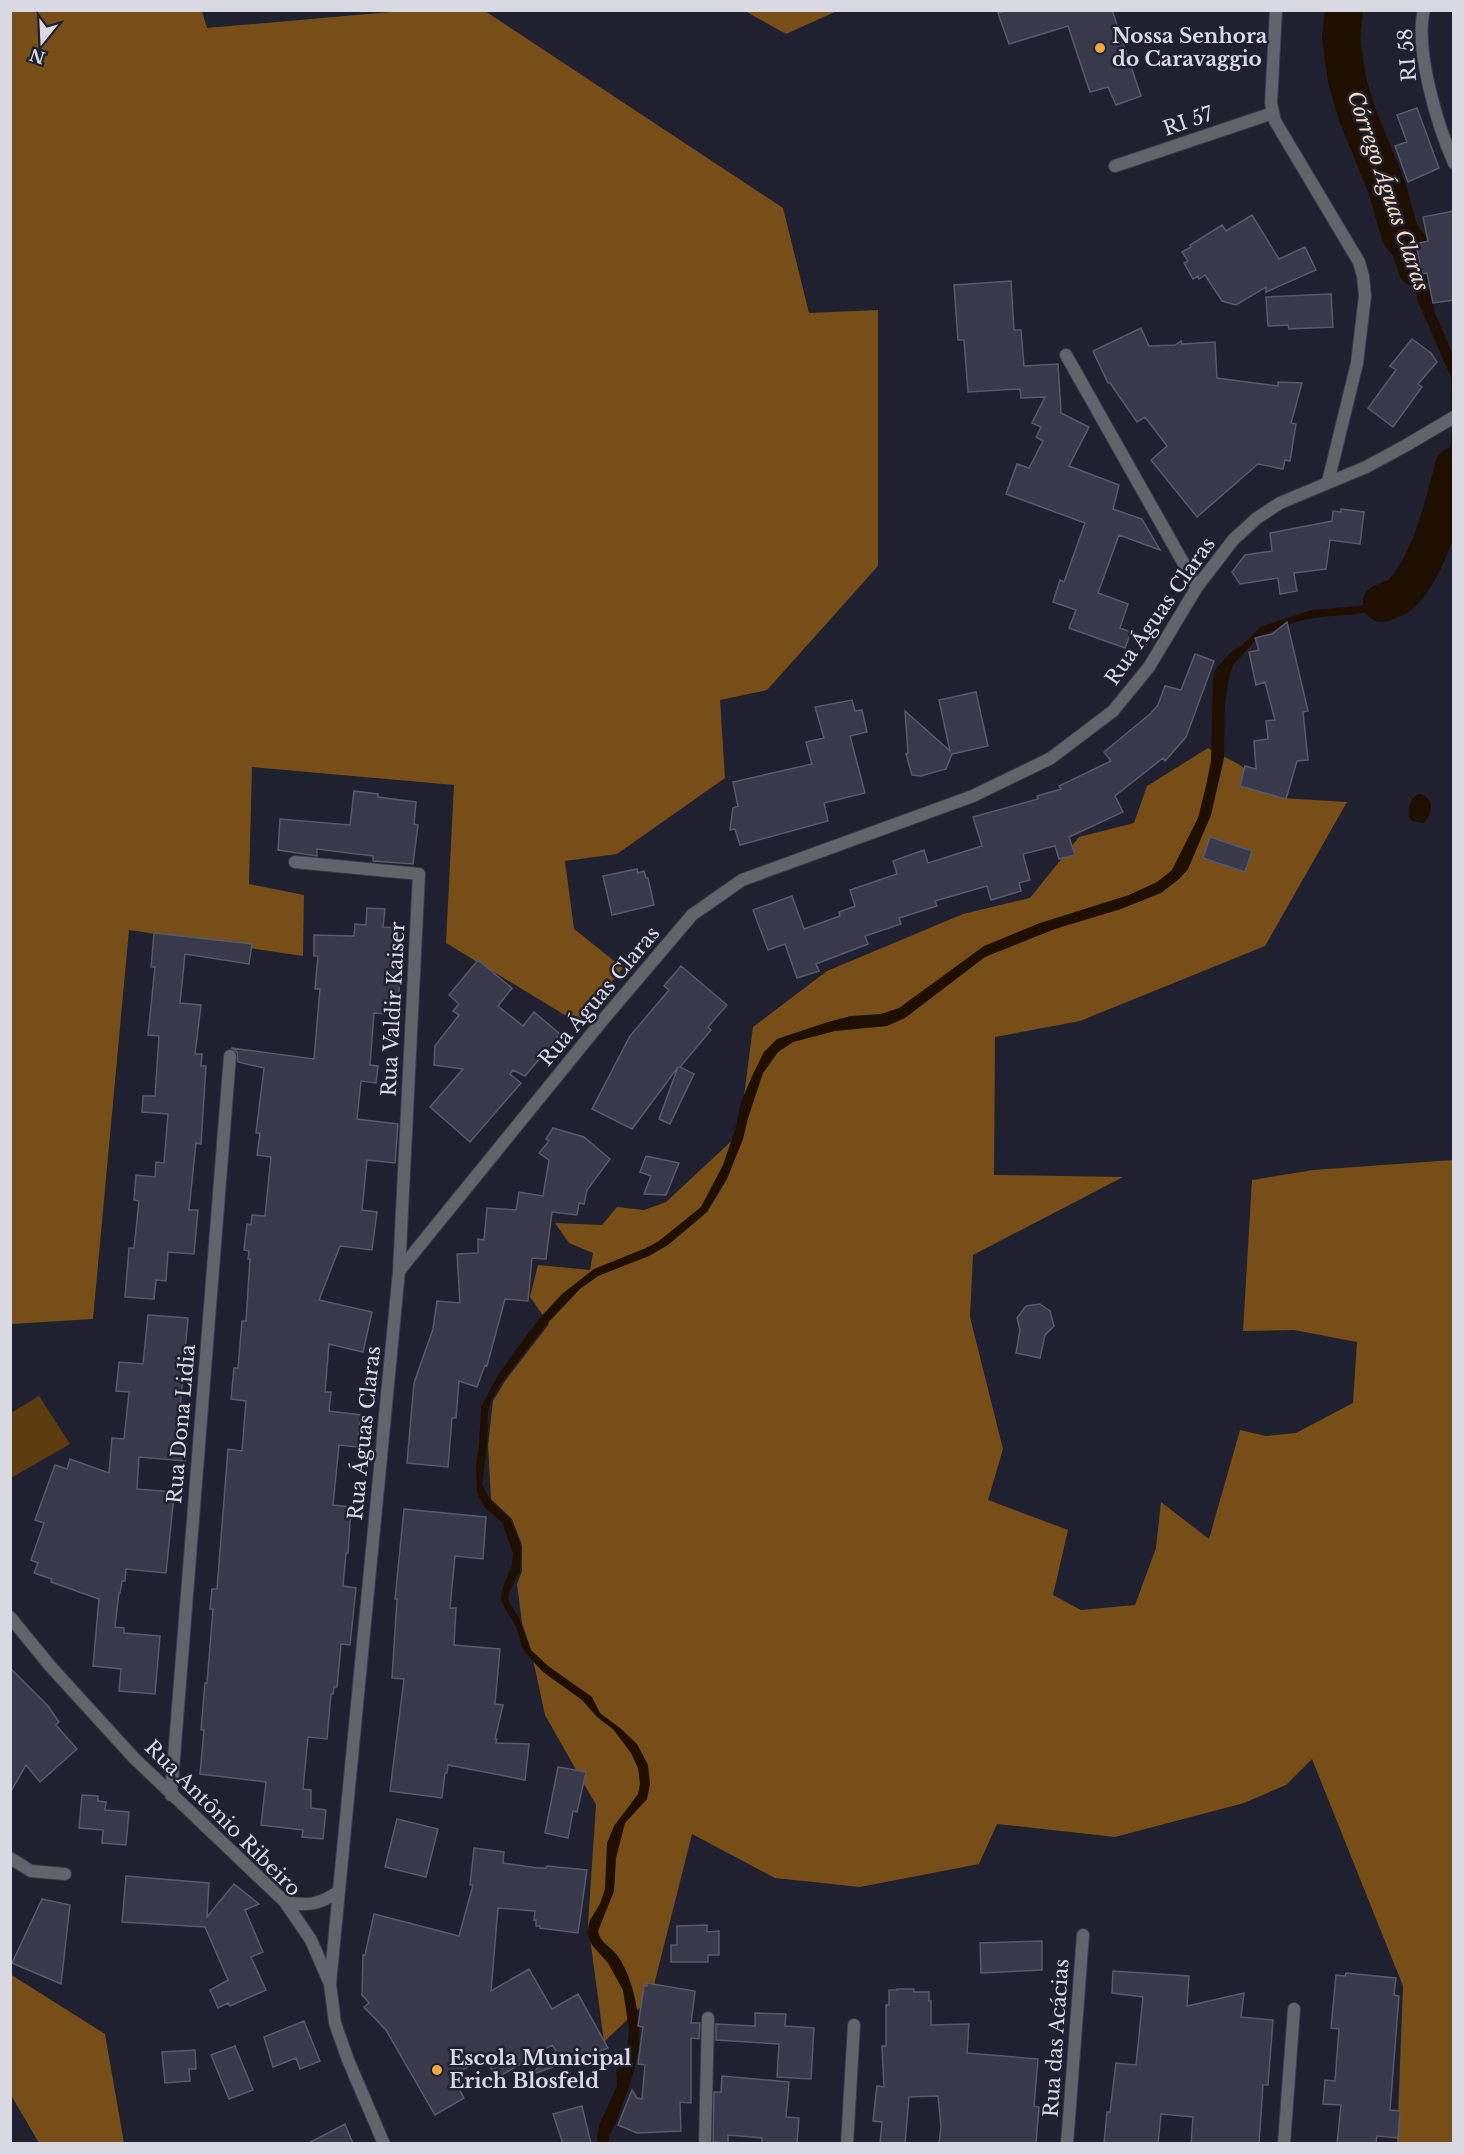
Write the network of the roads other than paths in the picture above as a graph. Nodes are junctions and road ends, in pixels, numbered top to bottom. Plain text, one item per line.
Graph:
1 (1276, 10) edge
2 (1424, 10) edge
3 (1273, 113) junction
4 (1454, 163) edge
5 (1115, 166) dead end
6 (1066, 355) dead end
7 (1454, 417) edge
8 (1328, 482) junction
9 (1197, 587) junction
10 (295, 862) dead end
11 (231, 1056) dead end
12 (399, 1271) junction
13 (10, 1617) edge
14 (171, 1795) junction
15 (10, 1858) edge
16 (65, 1874) dead end
17 (338, 1892) junction
18 (285, 1902) junction
19 (1083, 1935) dead end
20 (330, 1984) junction
21 (1294, 2009) dead end
22 (708, 2018) dead end
23 (854, 2025) dead end
24 (847, 2139) edge
25 (384, 2144) edge
26 (705, 2144) edge
27 (1067, 2144) edge
28 (1284, 2144) edge

1 - 3 street
2 - 4 street, RI 58
3 - 5 street, RI 57
3 - 8 street
6 - 9 street
7 - 8 street, Rua Águas Claras
8 - 9 street, Rua Águas Claras
9 - 12 street, Rua Águas Claras
10 - 12 street, Rua Valdir Kaiser
11 - 14 street, Rua Dona Lidia
12 - 17 street, Rua Águas Claras
13 - 14 street, Rua Antônio Ribeiro
14 - 18 street, Rua Antônio Ribeiro
15 - 16 street
17 - 18 street
17 - 20 street, Rua Águas Claras
18 - 20 street, Rua Antônio Ribeiro
19 - 27 street, Rua das Acácias
20 - 25 street, Rua Antônio Ribeiro
21 - 28 street
22 - 26 street
23 - 24 street

